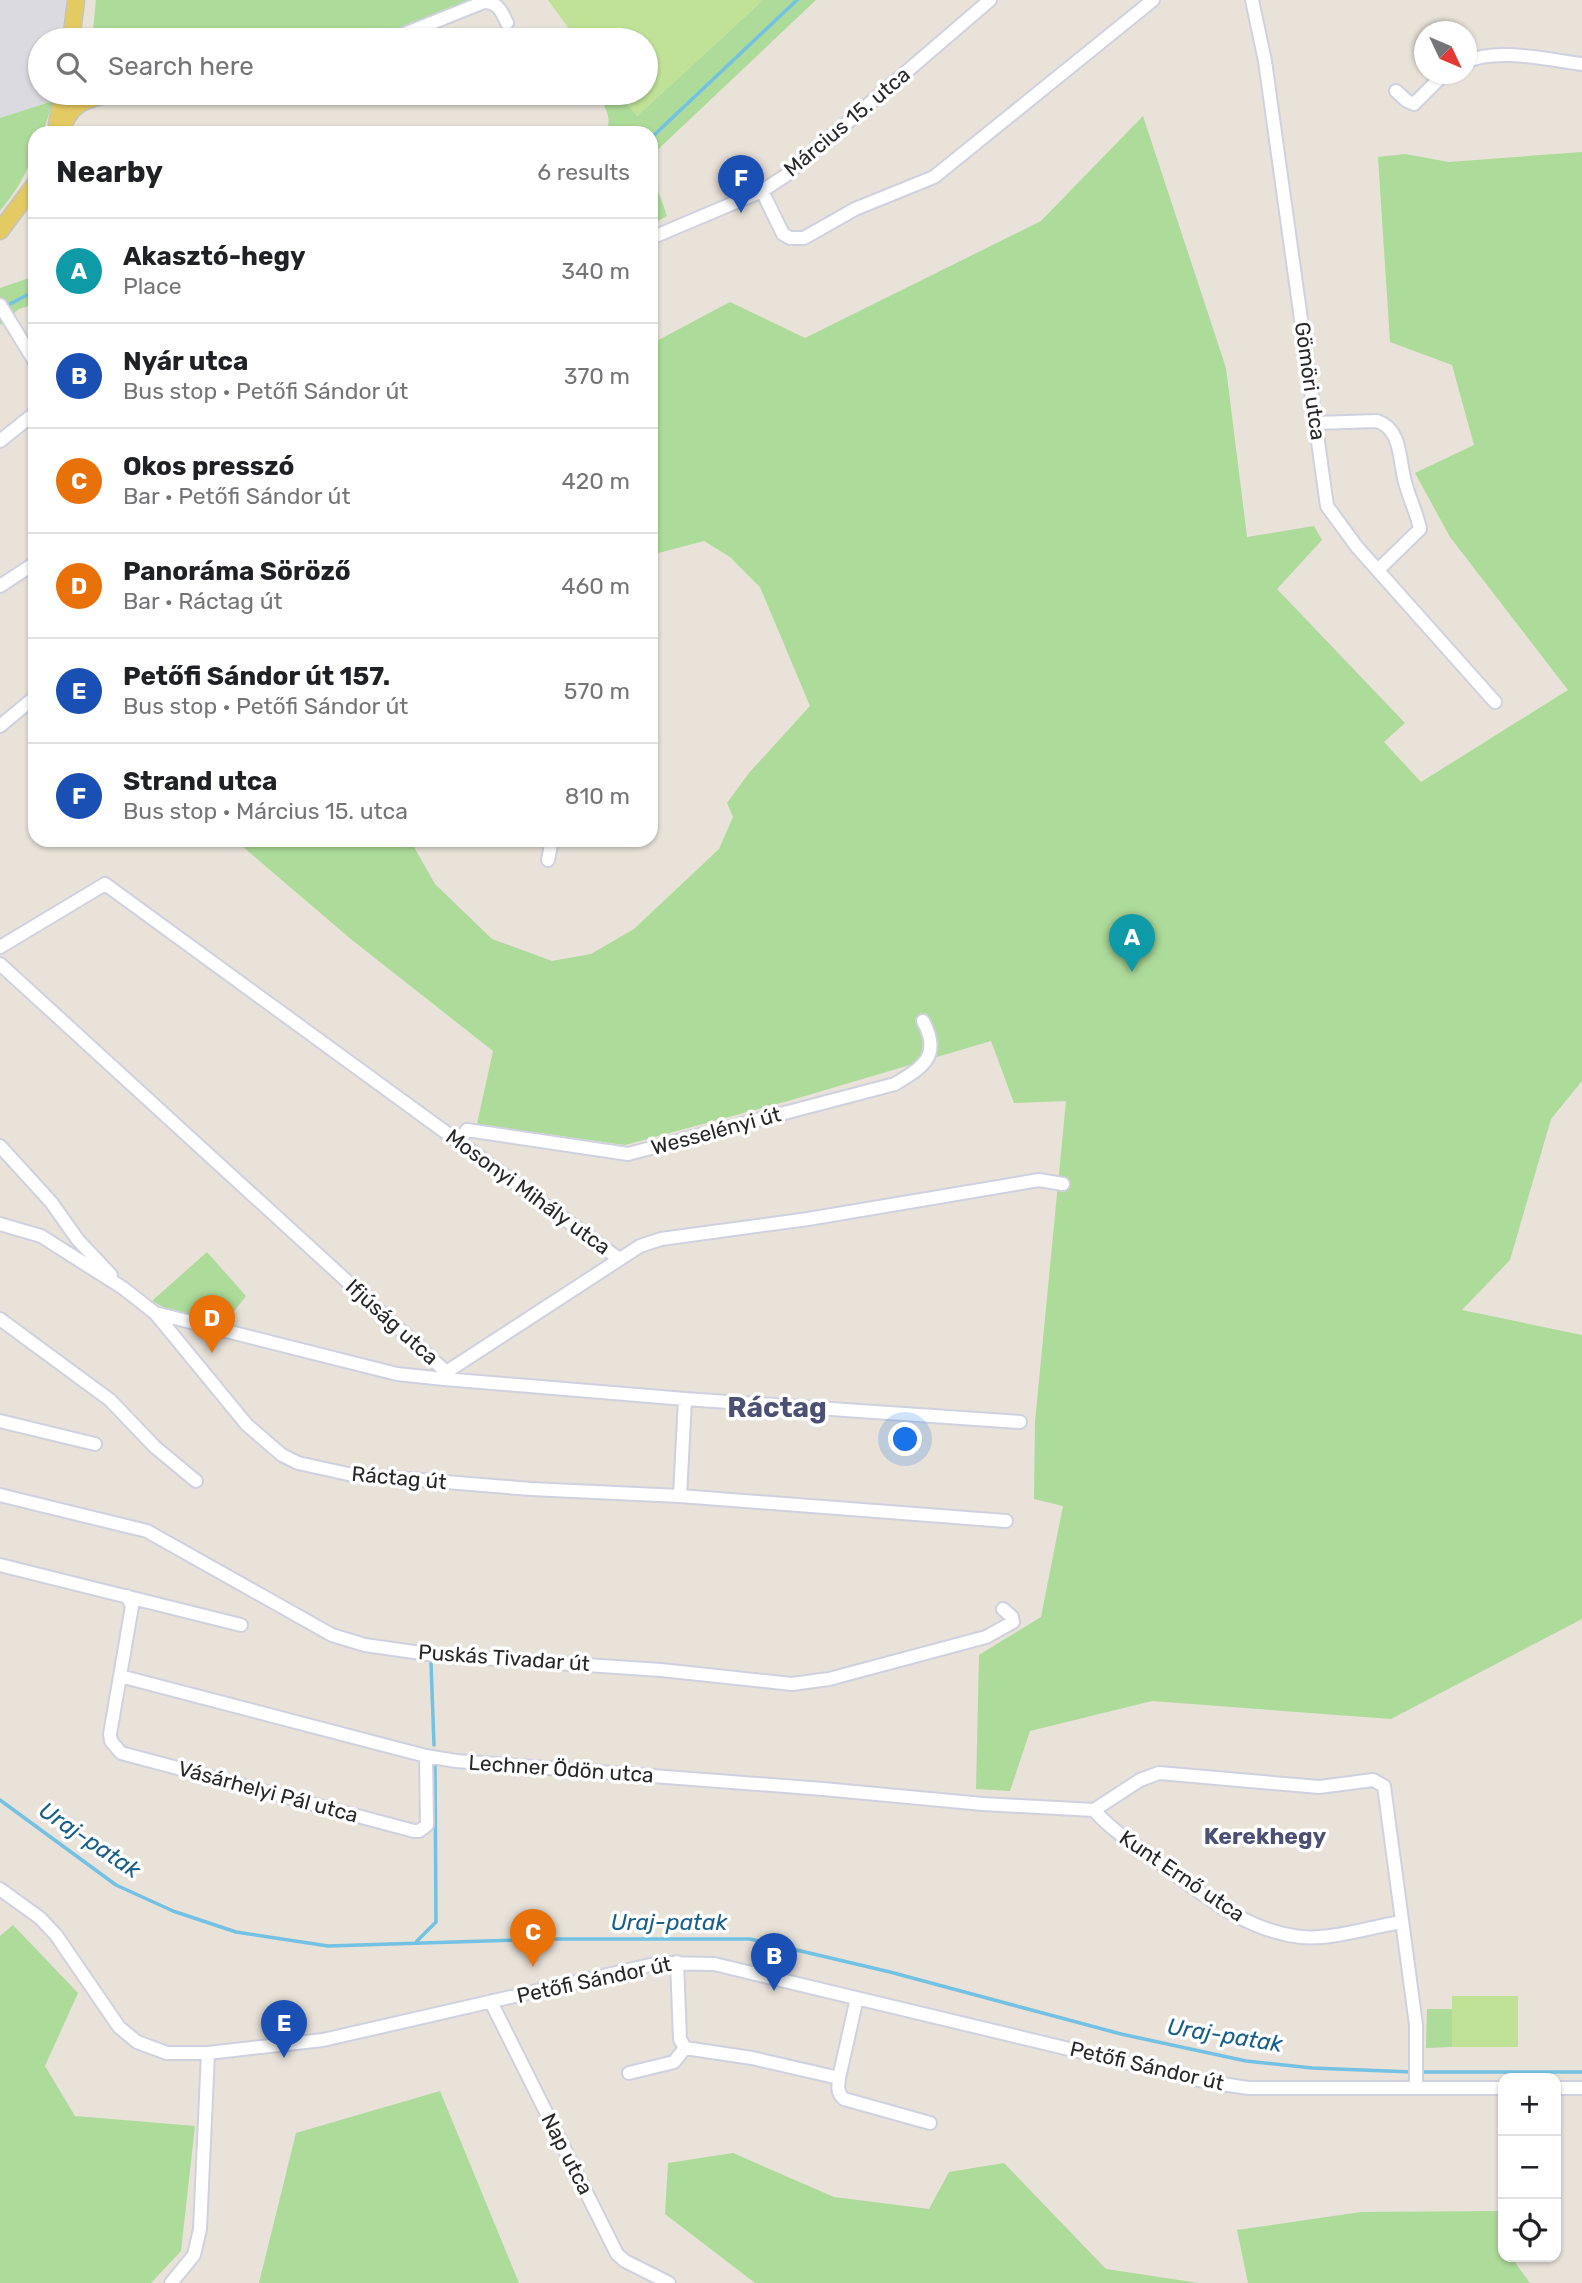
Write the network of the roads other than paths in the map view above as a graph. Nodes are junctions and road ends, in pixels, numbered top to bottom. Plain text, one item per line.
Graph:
1 (76, 0) edge
2 (990, 0) edge
3 (1153, 0) edge
4 (1252, 0) edge
5 (507, 23) dead end
6 (72, 28) edge
7 (419, 28) edge
8 (1477, 57) edge
9 (1582, 64) edge
10 (1434, 84) edge
11 (1396, 91) dead end
12 (61, 105) edge
13 (75, 105) edge
14 (56, 126) edge
15 (64, 126) edge
16 (762, 191) junction
17 (28, 193) edge
18 (0, 231) edge
19 (658, 235) edge
20 (0, 305) edge
21 (28, 351) edge
22 (28, 418) edge
23 (1315, 423) junction
24 (0, 440) edge
25 (28, 568) edge
26 (1379, 569) junction
27 (0, 586) edge
28 (1495, 702) dead end
29 (28, 703) edge
30 (0, 726) edge
31 (551, 847) edge
32 (548, 860) dead end
33 (0, 947) edge
34 (0, 964) edge
35 (923, 1021) dead end
36 (459, 1141) junction
37 (0, 1146) edge
38 (1062, 1184) dead end
39 (0, 1224) edge
40 (618, 1258) junction
41 (123, 1288) junction
42 (155, 1312) junction
43 (0, 1319) edge
44 (444, 1379) junction
45 (685, 1399) junction
46 (0, 1421) edge
47 (1020, 1422) dead end
48 (95, 1444) dead end
49 (196, 1481) dead end
50 (0, 1495) edge
51 (680, 1496) junction
52 (1006, 1521) dead end
53 (0, 1565) edge
54 (127, 1596) junction
55 (1003, 1609) dead end
56 (241, 1625) dead end
57 (120, 1676) junction
58 (426, 1756) junction
59 (1094, 1810) junction
60 (0, 1889) edge
61 (1401, 1922) junction
62 (677, 1962) junction
63 (857, 1998) junction
64 (491, 2002) junction
65 (685, 2048) junction
66 (208, 2053) junction
67 (629, 2073) dead end
68 (839, 2078) junction
69 (1416, 2085) junction
70 (1498, 2088) edge
71 (1561, 2088) edge
72 (1582, 2088) edge
73 (930, 2123) dead end
74 (171, 2283) edge
75 (668, 2283) edge

1 - 6 main road
2 - 16 street, Március 15. utca
3 - 16 street
4 - 23 street, Gömöri utca
5 - 7 street
8 - 9 street
10 - 11 street
12 - 14 main road
13 - 15 main road
16 - 19 street, Március 15. utca
17 - 18 main road
20 - 21 street
22 - 24 street
23 - 26 street, Gömöri utca
23 - 26 street
25 - 27 street
26 - 28 street, Gömöri utca
29 - 30 street
31 - 32 street
33 - 36 street, Mosonyi Mihály utca
34 - 44 street, Ifjúság utca
35 - 36 street, Wesselényi út
36 - 40 street, Mosonyi Mihály utca
37 - 41 street
38 - 40 street, Mosonyi Mihály utca
39 - 41 street
40 - 44 street
41 - 42 street
42 - 44 street
42 - 51 street, Ráctag út
43 - 49 street
44 - 45 street, Ifjúság utca
45 - 47 street, Ifjúság utca
45 - 51 street
46 - 48 street
50 - 55 street, Puskás Tivadar út
51 - 52 street, Ráctag út
53 - 54 street
54 - 56 street
54 - 57 street
57 - 58 street, Lechner Ödön utca
57 - 58 street, Vásárhelyi Pál utca
58 - 59 street, Lechner Ödön utca
59 - 61 street, Kunt Ernő utca
59 - 61 street
60 - 66 street, Petőfi Sándor út
61 - 69 street
62 - 63 street, Petőfi Sándor út
62 - 64 street, Petőfi Sándor út
62 - 65 street
63 - 68 street
63 - 69 street, Petőfi Sándor út
64 - 66 street, Petőfi Sándor út
64 - 75 street, Nap utca
65 - 67 street
65 - 68 street
66 - 74 street
68 - 73 street
69 - 70 street, Petőfi Sándor út
71 - 72 street

